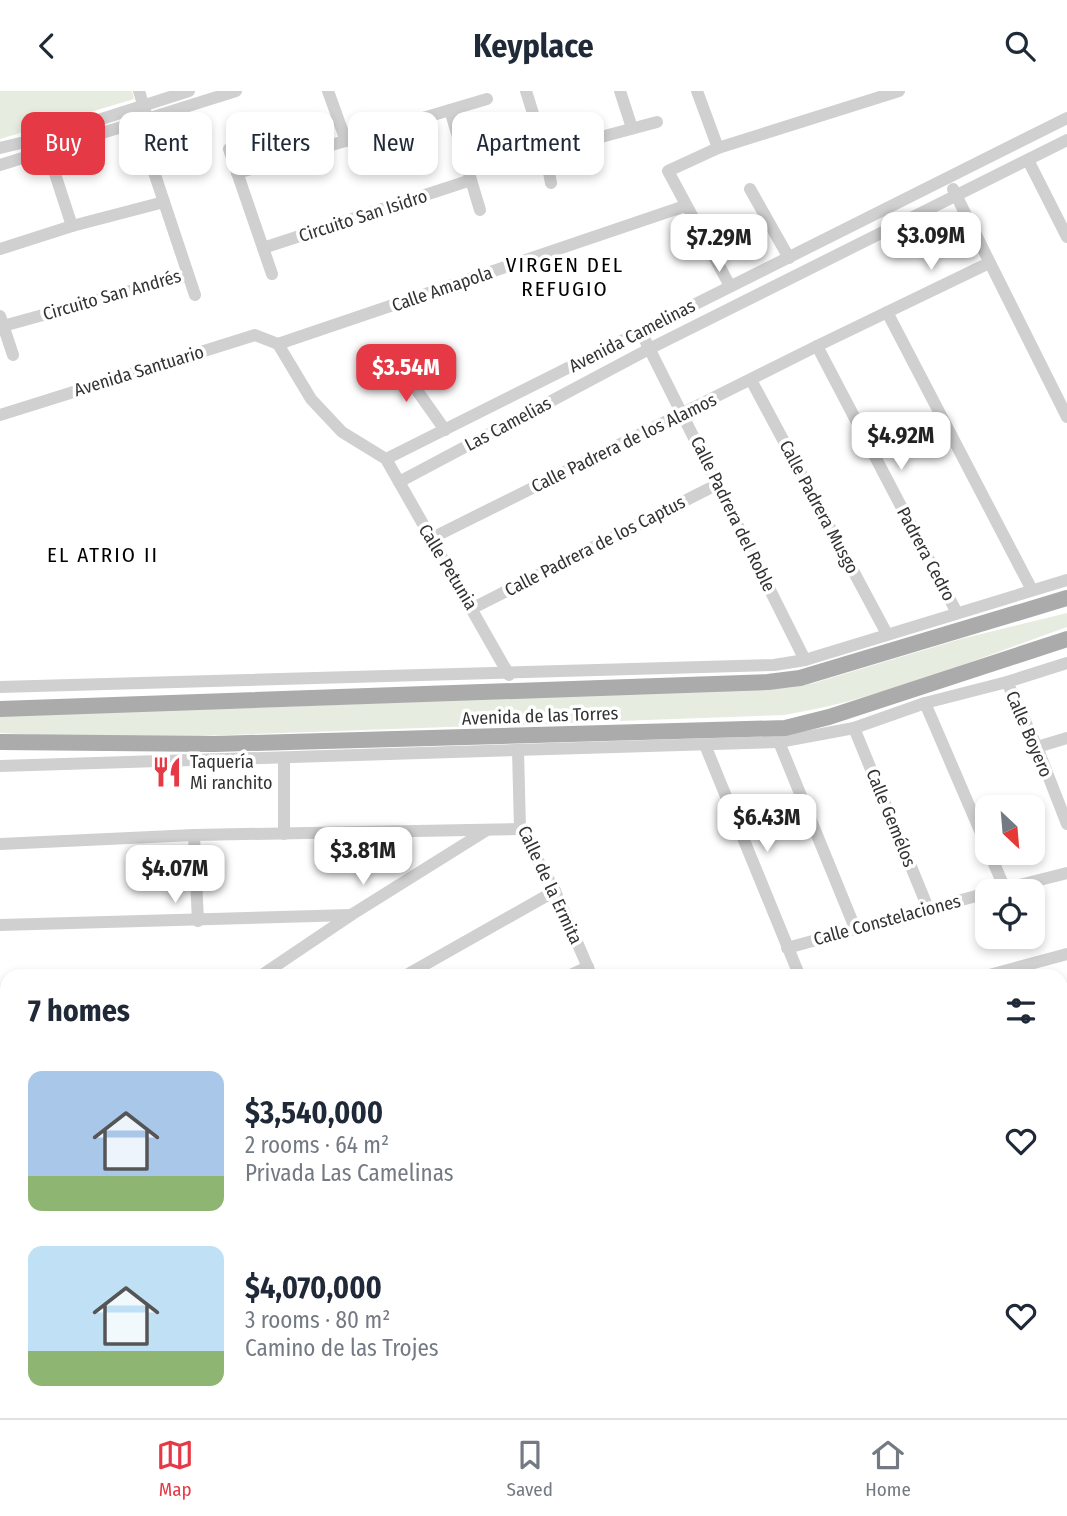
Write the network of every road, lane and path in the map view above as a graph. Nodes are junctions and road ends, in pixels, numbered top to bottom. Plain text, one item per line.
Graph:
1 (139, 91) edge
2 (189, 91) edge
3 (236, 91) edge
4 (328, 91) edge
5 (526, 91) edge
6 (620, 91) edge
7 (697, 91) edge
8 (899, 91) edge
9 (218, 94) edge
10 (487, 99) dead end
11 (450, 110) junction
12 (146, 112) junction
13 (533, 112) edge
14 (1067, 118) edge
15 (657, 122) dead end
16 (632, 128) junction
17 (604, 136) edge
18 (1067, 140) edge
19 (346, 141) junction
20 (21, 143) edge
21 (334, 145) edge
22 (0, 148) edge
23 (719, 148) junction
24 (21, 159) edge
25 (1028, 160) junction
26 (0, 165) edge
27 (56, 175) edge
28 (155, 175) edge
29 (238, 175) edge
30 (549, 175) edge
31 (948, 179) junction
32 (471, 180) junction
33 (551, 183) dead end
34 (750, 189) dead end
35 (956, 196) junction
36 (164, 202) junction
37 (685, 206) junction
38 (480, 210) dead end
39 (72, 226) junction
40 (1067, 237) edge
41 (263, 248) junction
42 (0, 249) edge
43 (789, 258) junction
44 (989, 263) junction
45 (272, 274) dead end
46 (188, 275) junction
47 (730, 286) junction
48 (195, 295) dead end
49 (887, 312) junction
50 (2, 321) edge
51 (640, 332) junction
52 (278, 344) junction
53 (817, 346) junction
54 (649, 349) junction
55 (13, 355) dead end
56 (394, 358) dead end
57 (751, 380) junction
58 (683, 414) junction
59 (0, 415) edge
60 (1067, 417) edge
61 (445, 430) junction
62 (386, 459) junction
63 (399, 482) junction
64 (718, 484) junction
65 (430, 540) junction
66 (1067, 580) edge
67 (1032, 590) junction
68 (1067, 598) edge
69 (472, 608) junction
70 (957, 613) junction
71 (887, 634) junction
72 (1067, 639) edge
73 (805, 660) junction
74 (1067, 663) edge
75 (509, 675) junction
76 (1007, 682) junction
77 (0, 687) edge
78 (925, 703) junction
79 (0, 709) edge
80 (854, 728) junction
81 (1067, 738) edge
82 (0, 742) edge
83 (779, 742) junction
84 (705, 745) junction
85 (1037, 747) junction
86 (518, 750) junction
87 (284, 758) junction
88 (0, 766) edge
89 (975, 819) edge
90 (1067, 824) edge
91 (520, 828) junction
92 (488, 829) junction
93 (284, 834) junction
94 (194, 835) junction
95 (0, 844) edge
96 (1067, 873) edge
97 (1043, 879) edge
98 (555, 891) junction
99 (975, 896) edge
100 (928, 908) junction
101 (351, 915) junction
102 (198, 921) junction
103 (0, 925) edge
104 (855, 928) junction
105 (787, 948) junction
106 (1067, 954) edge
107 (271, 969) edge
108 (419, 969) edge
109 (589, 969) edge
110 (796, 969) edge
111 (1012, 969) edge

1 - 12 street
2 - 12 street
3 - 9 street
4 - 19 street
5 - 13 street
6 - 16 street
7 - 23 street
8 - 23 street
9 - 12 street
10 - 11 street
11 - 19 street
11 - 32 street
14 - 31 street, Avenida Camelinas
15 - 16 street
16 - 17 street
18 - 25 street, Las Camelias
19 - 21 street
20 - 22 street
23 - 37 street
24 - 26 street
25 - 35 street, Las Camelias
25 - 40 street
27 - 39 street
28 - 36 street, Circuito San Andrés
29 - 41 street
30 - 33 street
31 - 35 street
31 - 43 street, Avenida Camelinas
32 - 38 street
32 - 41 street, Circuito San Isidro
34 - 43 street
35 - 44 street
35 - 54 street, Las Camelias
36 - 39 street
36 - 46 street, Circuito San Andrés
37 - 47 street
37 - 52 street, Calle Amapola
39 - 42 street
41 - 45 street
43 - 47 street, Avenida Camelinas
44 - 49 street, Calle Padrera de los Alamos
44 - 60 street
46 - 48 street
46 - 50 street, Circuito San Andrés
47 - 51 street, Avenida Camelinas
49 - 53 street, Calle Padrera de los Alamos
49 - 67 street
50 - 55 street
51 - 54 street, Calle Padrera del Roble
51 - 61 street, Avenida Camelinas
52 - 59 street, Avenida Santuario
52 - 62 street
53 - 57 street, Calle Padrera de los Alamos
53 - 70 street, Padrera Cedro
54 - 58 street, Calle Padrera del Roble
54 - 63 street, Las Camelias
56 - 61 street
57 - 58 street, Calle Padrera de los Alamos
57 - 71 street, Calle Padrera Musgo
58 - 64 street, Calle Padrera del Roble
58 - 65 street, Calle Padrera de los Alamos
61 - 62 street, Avenida Camelinas
62 - 63 street, Calle Petunia
63 - 65 street, Calle Petunia
64 - 69 street, Calle Padrera de los Captus
64 - 73 street, Calle Padrera del Roble
65 - 69 street, Calle Petunia
66 - 67 street
67 - 70 street
68 - 79 main road, Avenida de las Torres
69 - 75 street, Calle Petunia
70 - 71 street
71 - 73 street
72 - 82 main road, Avenida de las Torres
73 - 75 street
74 - 76 street, Avenida de las Torres
75 - 77 street
76 - 78 street, Avenida de las Torres
76 - 85 street, Calle Boyero
78 - 80 street, Avenida de las Torres
78 - 89 street
80 - 83 street, Avenida de las Torres
80 - 100 street, Calle Gemélos
81 - 85 street
83 - 84 street, Avenida de las Torres
83 - 104 street
84 - 86 street, Avenida de las Torres
84 - 105 street
85 - 90 street, Calle Boyero
86 - 87 street, Avenida de las Torres
86 - 91 street, Calle de la Ermita
87 - 88 street, Avenida de las Torres
87 - 93 street
91 - 92 street
91 - 98 street, Calle de la Ermita
92 - 93 street
92 - 101 street
93 - 94 street
94 - 95 street
94 - 102 street
96 - 97 street
98 - 108 street
98 - 109 street, Calle de la Ermita
99 - 100 street, Calle Constelaciones
100 - 104 street, Calle Constelaciones
101 - 102 street
101 - 107 street
102 - 103 street
104 - 105 street, Calle Constelaciones
105 - 110 street
106 - 111 street

